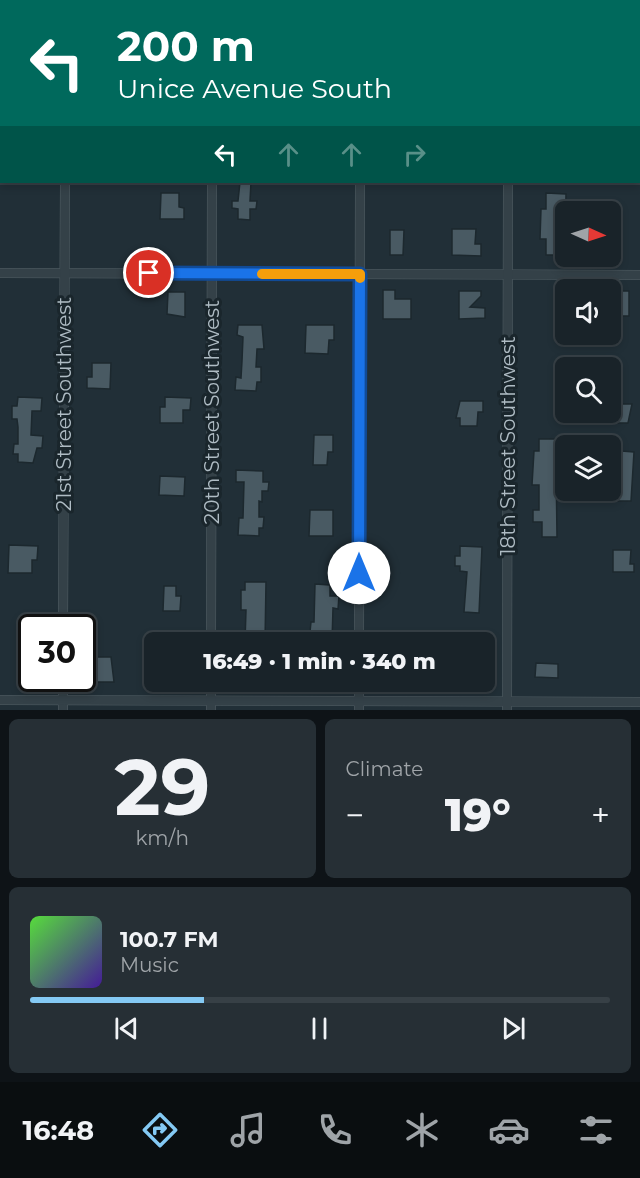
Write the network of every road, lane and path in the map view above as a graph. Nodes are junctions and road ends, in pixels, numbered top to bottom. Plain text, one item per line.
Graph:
1 (65, 183) edge
2 (212, 183) edge
3 (360, 183) edge
4 (508, 183) edge
5 (0, 273) edge
6 (64, 273) junction
7 (212, 274) junction
8 (360, 274) junction
9 (508, 275) junction
10 (640, 275) edge
11 (63, 614) edge
12 (211, 632) edge
13 (359, 632) edge
14 (0, 700) edge
15 (640, 702) edge
16 (63, 705) edge
17 (211, 705) edge
18 (358, 705) edge
19 (507, 706) edge

1 - 6 street, 21st Street Southwest
2 - 7 street, 20th Street Southwest
3 - 8 street
4 - 9 street, 18th Street Southwest
5 - 6 street
6 - 7 street
6 - 11 street, 21st Street Southwest
7 - 8 street
7 - 12 street, 20th Street Southwest
8 - 9 street
8 - 13 street
9 - 10 street
9 - 19 street, 18th Street Southwest
14 - 16 street
15 - 19 street
16 - 17 street
17 - 18 street
18 - 19 street

